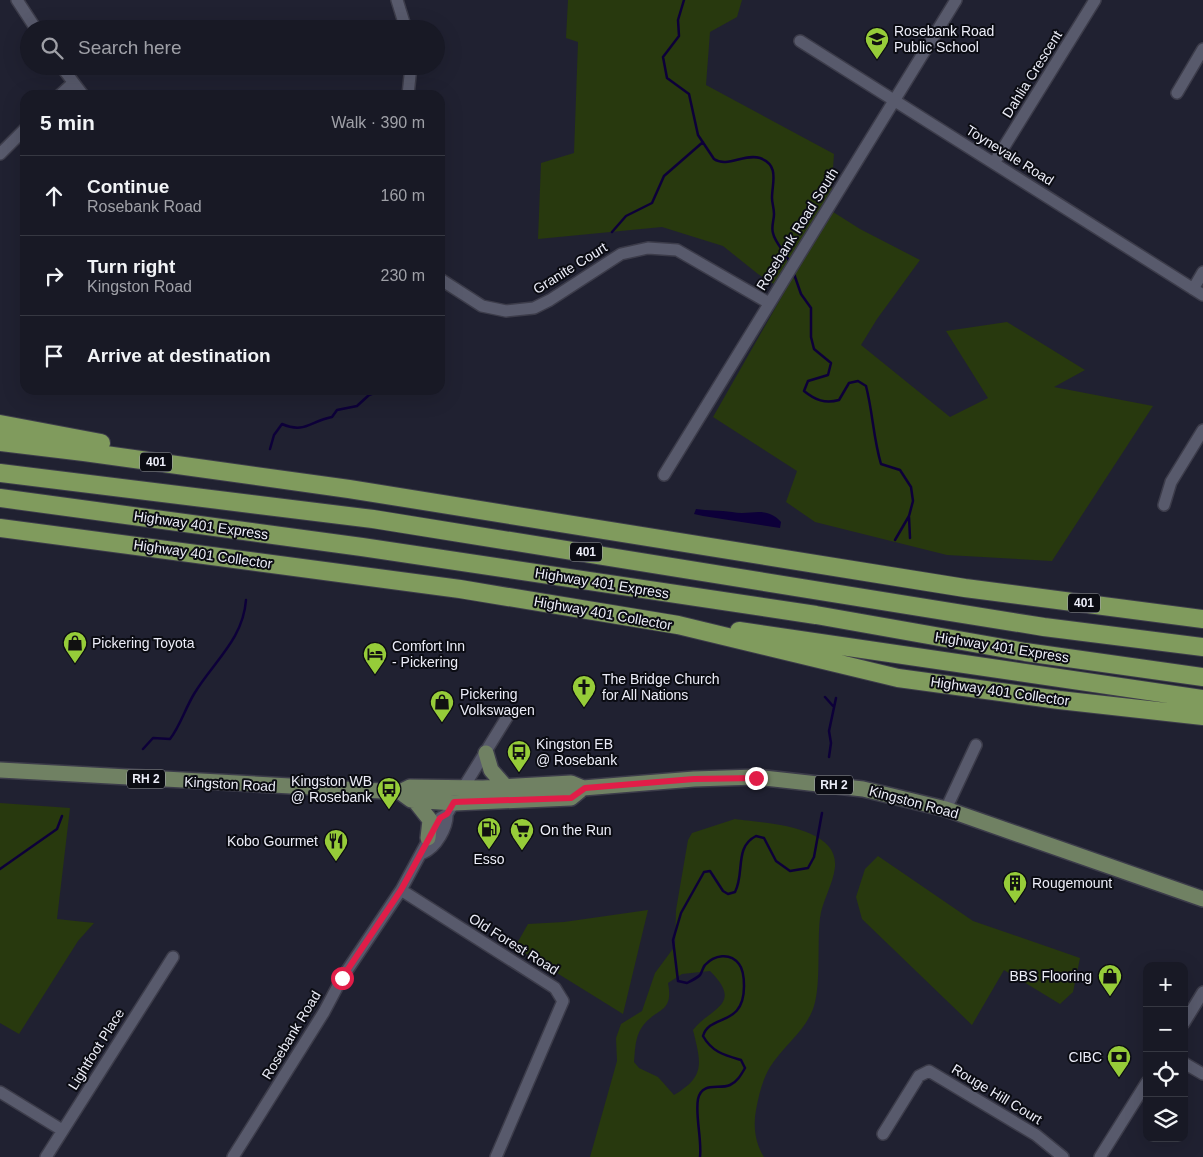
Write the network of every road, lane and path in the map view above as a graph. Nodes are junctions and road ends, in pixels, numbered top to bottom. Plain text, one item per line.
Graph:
1 (17, 0) edge
2 (397, 0) edge
3 (956, 0) edge
4 (1095, 0) edge
5 (30, 20) edge
6 (403, 20) edge
7 (800, 42) dead end
8 (1203, 49) edge
9 (68, 75) edge
10 (410, 75) edge
11 (73, 82) junction
12 (65, 90) edge
13 (79, 90) edge
14 (409, 90) edge
15 (1177, 93) dead end
16 (894, 100) junction
17 (20, 134) edge
18 (0, 154) edge
19 (994, 163) junction
20 (1203, 272) edge
21 (445, 282) edge
22 (1198, 292) edge
23 (769, 303) junction
24 (0, 424) edge
25 (1203, 430) edge
26 (0, 442) edge
27 (228, 472) junction
28 (0, 473) edge
29 (664, 475) dead end
30 (0, 498) edge
31 (1164, 505) dead end
32 (0, 529) edge
33 (1203, 619) edge
34 (678, 625) junction
35 (1203, 647) edge
36 (1203, 676) edge
37 (1203, 699) edge
38 (509, 714) dead end
39 (1203, 716) edge
40 (976, 745) dead end
41 (486, 753) junction
42 (0, 770) edge
43 (505, 786) junction
44 (463, 788) junction
45 (583, 788) junction
46 (400, 792) junction
47 (415, 801) junction
48 (451, 808) junction
49 (946, 809) junction
50 (428, 838) junction
51 (423, 853) junction
52 (401, 890) junction
53 (1203, 899) edge
54 (172, 957) dead end
55 (1203, 992) edge
56 (1188, 1017) edge
57 (1188, 1065) edge
58 (1203, 1074) edge
59 (1143, 1088) edge
60 (0, 1092) edge
61 (62, 1130) junction
62 (882, 1134) dead end
63 (46, 1157) edge
64 (233, 1157) edge
65 (496, 1157) edge
66 (1063, 1157) edge
67 (1100, 1157) edge

1 - 5 street
2 - 6 street
3 - 16 street, Rosebank Road South
4 - 19 street, Dahlia Crescent
7 - 16 street, Toynevale Road
8 - 15 street
9 - 11 street
10 - 14 street
11 - 12 street
11 - 13 street
16 - 19 street, Toynevale Road
16 - 23 street, Rosebank Road South
17 - 18 street
19 - 22 street, Toynevale Road
20 - 22 street
21 - 23 street, Granite Court
23 - 29 street, Rosebank Road South
24 - 27 highway
25 - 31 street
26 - 27 highway, 401
27 - 33 highway, 401
28 - 35 highway, Highway 401 Express / 401
30 - 36 highway, Highway 401 Express / 401
32 - 34 highway, Highway 401 Collector
34 - 37 highway
34 - 39 highway, Highway 401 Collector
38 - 41 street, Rosebank Road
40 - 49 street
41 - 43 main road
41 - 44 street, Rosebank Road
42 - 46 main road, Kingston Road / RH 2
43 - 44 main road, Kingston Road / RH 2
43 - 45 main road, Kingston Road / RH 2
44 - 46 main road, Kingston Road / RH 2
44 - 48 street, Rosebank Road
45 - 48 main road, Kingston Road / RH 2
45 - 49 main road, Kingston Road / RH 2
46 - 47 main road, Kingston Road / RH 2
47 - 48 main road, Kingston Road / RH 2
47 - 50 main road
48 - 50 street, Rosebank Road
48 - 51 street, Rosebank Road
49 - 53 main road, Kingston Road / RH 2
50 - 51 street, Rosebank Road
51 - 52 street, Rosebank Road
52 - 64 street, Rosebank Road
52 - 65 street, Old Forest Road
54 - 61 street, Lightfoot Place
55 - 56 street
57 - 58 street
59 - 67 street
60 - 61 street
61 - 63 street, Lightfoot Place
62 - 66 street, Rouge Hill Court

